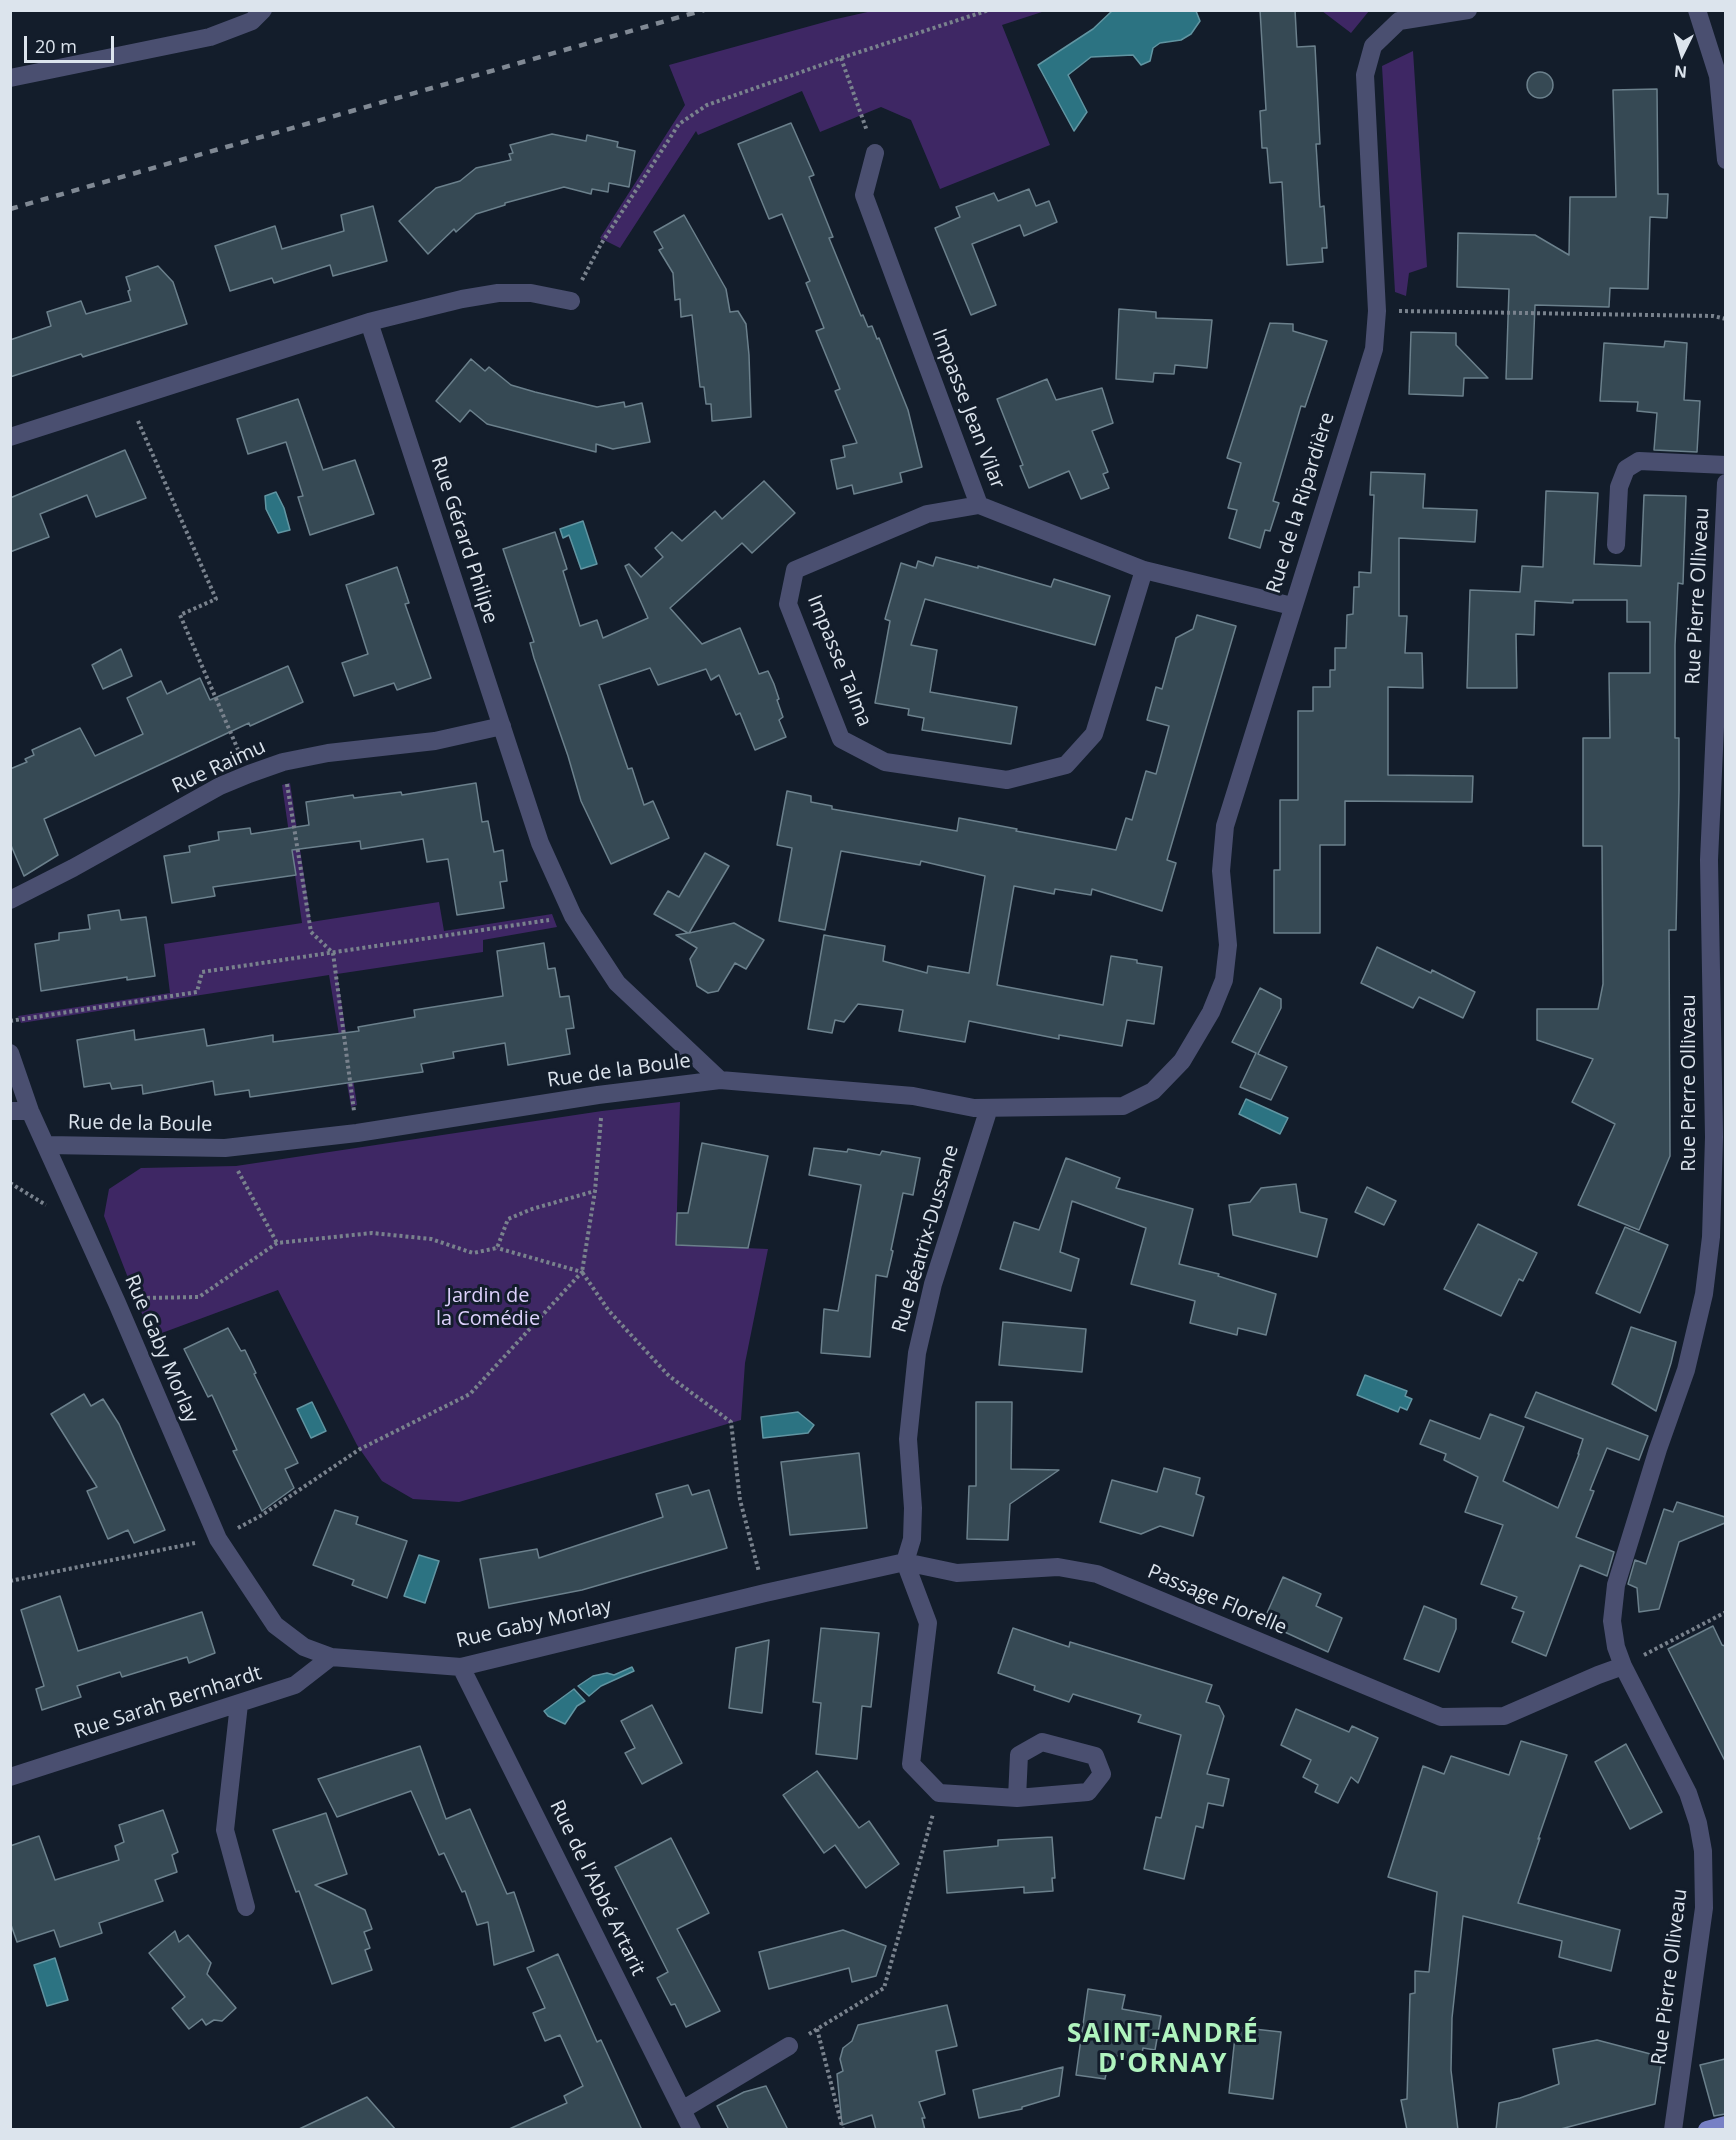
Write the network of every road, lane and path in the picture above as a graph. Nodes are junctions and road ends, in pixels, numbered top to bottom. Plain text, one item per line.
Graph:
1 (263, 10) edge
2 (989, 10) edge
3 (1468, 10) edge
4 (1697, 10) edge
5 (841, 58) junction
6 (1722, 76) edge
7 (10, 78) edge
8 (875, 153) joint
9 (1725, 160) edge
10 (571, 301) joint
11 (1377, 311) junction
12 (1725, 320) edge
13 (369, 322) junction
14 (128, 398) junction
15 (10, 437) edge
16 (1725, 465) edge
17 (1725, 483) edge
18 (979, 505) junction
19 (1616, 545) dead end
20 (1144, 570) junction
21 (1292, 606) junction
22 (502, 726) junction
23 (283, 762) junction
24 (249, 774) junction
25 (10, 900) edge
26 (573, 916) junction
27 (333, 953) junction
28 (10, 1021) edge
29 (10, 1053) edge
30 (1182, 1062) joint
31 (720, 1080) junction
32 (598, 1095) junction
33 (989, 1108) junction
34 (10, 1111) edge
35 (30, 1111) junction
36 (357, 1133) junction
37 (47, 1145) junction
38 (225, 1148) junction
39 (10, 1183) edge
40 (595, 1191) junction
41 (51, 1215) dead end
42 (277, 1243) junction
43 (497, 1248) junction
44 (582, 1272) junction
45 (117, 1303) junction
46 (218, 1539) junction
47 (905, 1562) junction
48 (10, 1581) edge
49 (765, 1593) junction
50 (1725, 1612) edge
51 (331, 1657) junction
52 (1623, 1666) junction
53 (461, 1667) junction
54 (239, 1704) junction
55 (10, 1777) edge
56 (939, 1793) junction
57 (1017, 1798) junction
58 (246, 1907) dead end
59 (817, 2029) junction
60 (789, 2046) joint
61 (682, 2110) junction
62 (1725, 2125) edge
63 (692, 2130) edge
64 (843, 2130) edge
65 (1673, 2130) edge
66 (1707, 2130) edge

1 - 7 street
2 - 5 path
3 - 11 street, Rue de la Ripardière
4 - 6 street
5 - 8 path
5 - 10 path
6 - 9 street
8 - 18 street, Impasse Jean Vilar
10 - 13 street
11 - 12 path
11 - 21 street, Rue de la Ripardière
13 - 14 street
13 - 22 street, Rue Gérard Philipe
14 - 15 street
14 - 24 path
16 - 19 street
17 - 52 street, Rue Pierre Olliveau
18 - 20 street, Impasse Jean Vilar
18 - 20 street, Impasse Talma
20 - 21 street, Impasse Jean Vilar
21 - 30 street, Rue de la Ripardière
22 - 23 street, Rue Raimu
22 - 26 street, Rue Gérard Philipe
23 - 24 street, Rue Raimu
23 - 27 path
24 - 25 street, Rue Raimu
26 - 27 path
26 - 31 street, Rue Gérard Philipe
27 - 28 path
27 - 36 path
29 - 35 street
30 - 33 street, Rue de la Boule
31 - 32 street, Rue de la Boule
31 - 33 street, Rue de la Boule
32 - 36 street, Rue de la Boule
32 - 40 path
33 - 47 street, Rue Béatrix-Dussane
34 - 35 street
35 - 37 street
36 - 38 street, Rue de la Boule
37 - 38 street, Rue de la Boule
37 - 45 street, Rue Gaby Morlay
38 - 42 path
39 - 41 path
40 - 43 path
40 - 44 path
42 - 43 path
42 - 45 path
43 - 44 path
44 - 46 path
44 - 49 path
45 - 46 street, Rue Gaby Morlay
46 - 48 path
46 - 51 street, Rue Gaby Morlay
47 - 49 street, Rue Gaby Morlay
47 - 52 street, Passage Florelle
47 - 56 street
49 - 53 street, Rue Gaby Morlay
50 - 52 path
51 - 53 street, Rue Gaby Morlay
51 - 54 street, Rue Sarah Bernhardt
52 - 65 street, Rue Pierre Olliveau
53 - 61 street, Rue de l'Abbé Artarit
54 - 55 street, Rue Sarah Bernhardt
54 - 58 street
56 - 57 street
56 - 59 path
57 - 57 street
59 - 60 path
59 - 64 path
60 - 61 street
61 - 63 street, Rue de l'Abbé Artarit
62 - 66 main road

